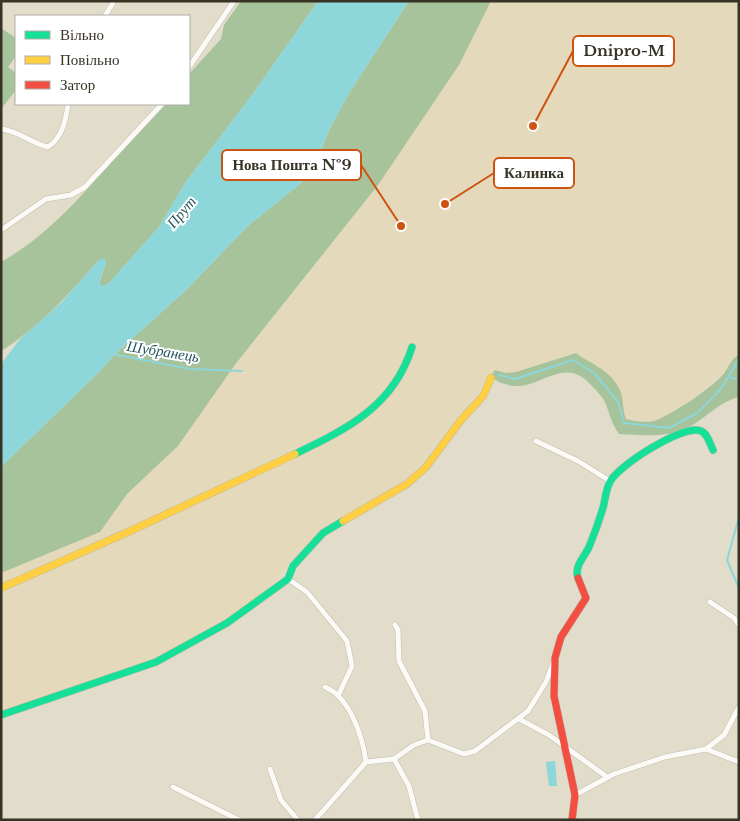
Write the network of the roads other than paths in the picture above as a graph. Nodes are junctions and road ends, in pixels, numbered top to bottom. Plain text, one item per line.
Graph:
1 (114, 1) edge
2 (234, 1) edge
3 (106, 15) edge
4 (190, 67) edge
5 (68, 105) edge
6 (161, 105) edge
7 (1, 129) edge
8 (1, 230) edge
9 (412, 347) dead end
10 (491, 378) dead end
11 (536, 441) dead end
12 (713, 450) dead end
13 (610, 481) junction
14 (288, 579) junction
15 (1, 588) edge
16 (710, 602) dead end
17 (395, 625) dead end
18 (739, 625) edge
19 (555, 658) junction
20 (325, 687) dead end
21 (338, 696) junction
22 (739, 706) edge
23 (1, 715) edge
24 (519, 719) junction
25 (428, 740) junction
26 (564, 745) junction
27 (706, 749) junction
28 (394, 759) junction
29 (366, 762) junction
30 (739, 762) edge
31 (270, 769) dead end
32 (607, 777) junction
33 (173, 787) dead end
34 (575, 795) junction
35 (240, 820) edge
36 (298, 820) edge
37 (315, 820) edge
38 (418, 820) edge
39 (572, 820) edge

1 - 3 street
2 - 4 street
5 - 7 street
6 - 8 street
9 - 15 street
10 - 14 street
11 - 13 street
12 - 13 street
13 - 19 street
14 - 21 street
14 - 23 street
16 - 18 street
17 - 25 street
19 - 24 street
19 - 26 street
20 - 21 street
21 - 29 street
22 - 27 street
24 - 25 street
24 - 26 street
25 - 28 street
26 - 32 street
26 - 34 street
27 - 30 street
27 - 32 street
28 - 29 street
28 - 38 street
29 - 37 street
31 - 36 street
32 - 34 street
33 - 35 street
34 - 39 street

